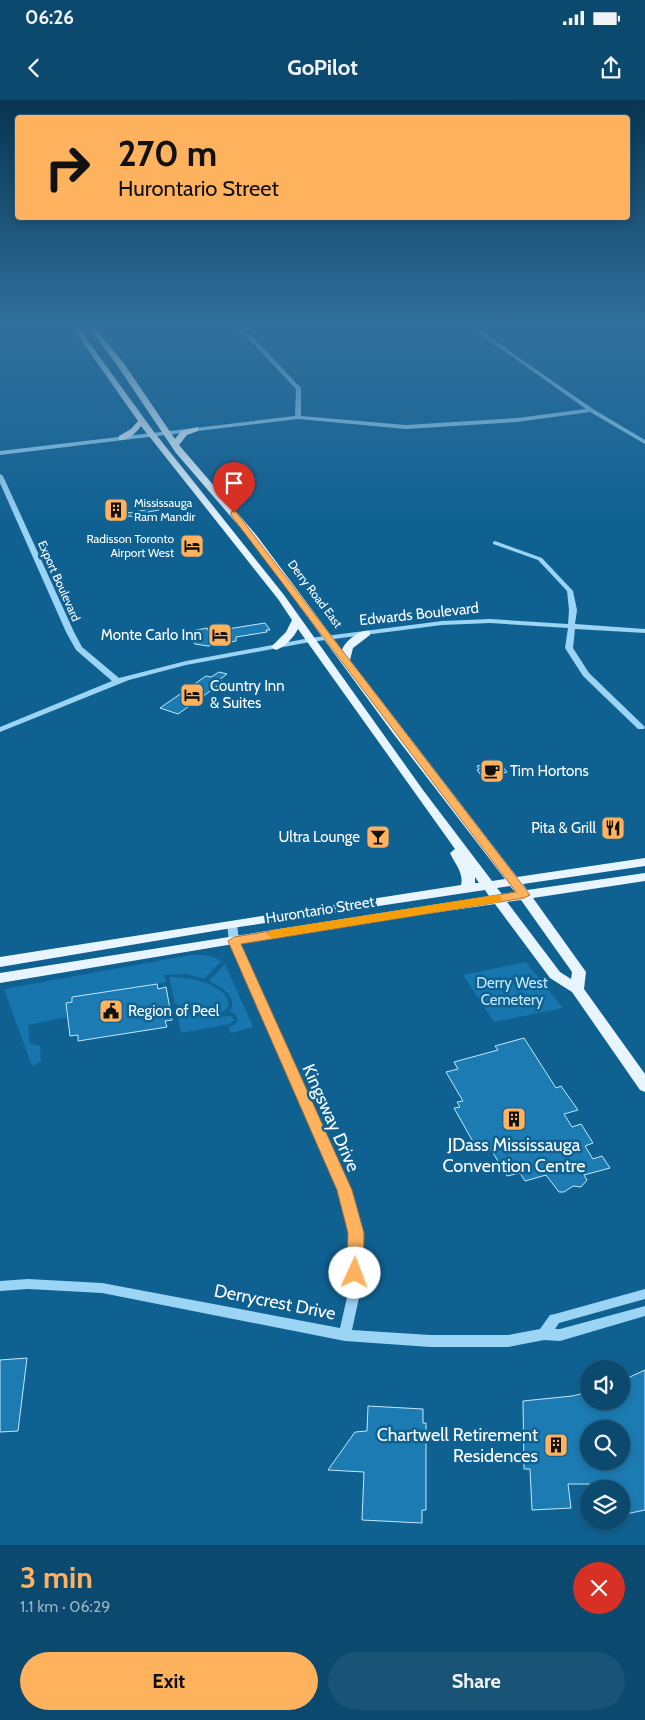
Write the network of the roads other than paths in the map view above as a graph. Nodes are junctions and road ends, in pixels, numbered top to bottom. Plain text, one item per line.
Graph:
1 (124, 394) edge
2 (141, 394) edge
3 (299, 394) edge
4 (569, 394) edge
5 (591, 410) junction
6 (298, 417) junction
7 (142, 420) junction
8 (195, 428) junction
9 (166, 432) junction
10 (151, 434) junction
11 (122, 438) junction
12 (645, 442) edge
13 (175, 445) junction
14 (0, 453) edge
15 (188, 461) junction
16 (174, 463) junction
17 (0, 476) edge
18 (203, 479) junction
19 (189, 482) junction
20 (495, 544) dead end
21 (282, 575) junction
22 (266, 578) junction
23 (296, 594) junction
24 (281, 597) junction
25 (297, 621) junction
26 (571, 625) junction
27 (645, 631) edge
28 (366, 632) junction
29 (329, 637) junction
30 (310, 640) junction
31 (276, 647) junction
32 (346, 660) junction
33 (117, 681) junction
34 (641, 727) dead end
35 (0, 730) edge
36 (450, 834) junction
37 (645, 862) edge
38 (645, 877) edge
39 (514, 882) junction
40 (490, 886) junction
41 (465, 890) junction
42 (524, 895) junction
43 (499, 899) junction
44 (232, 924) junction
45 (234, 941) junction
46 (0, 962) edge
47 (0, 978) edge
48 (576, 989) junction
49 (645, 1086) edge
50 (0, 1286) edge
51 (645, 1294) edge
52 (645, 1311) edge
53 (544, 1334) junction
54 (346, 1335) junction

1 - 7 main road, Derry Road East
2 - 9 main road, Derry Road East
3 - 6 street
4 - 5 street
5 - 6 street
5 - 12 street
6 - 8 street
7 - 10 main road, Derry Road East
7 - 11 main road
8 - 9 street
8 - 13 main road
9 - 10 street
9 - 13 main road, Derry Road East
10 - 11 street
10 - 16 main road, Derry Road East
11 - 14 street
13 - 15 main road, Derry Road East
15 - 16 main road
15 - 18 main road, Derry Road East
16 - 19 main road, Derry Road East
17 - 33 street, Export Boulevard
18 - 19 main road
18 - 21 main road, Derry Road East
19 - 22 main road, Derry Road East
20 - 26 street
21 - 22 main road
21 - 23 main road, Derry Road East
22 - 24 main road, Derry Road East
23 - 24 main road
23 - 29 main road, Derry Road East
24 - 25 main road, Derry Road East
25 - 30 main road, Derry Road East
25 - 31 main road
26 - 27 street, Edwards Boulevard
26 - 28 street, Edwards Boulevard
26 - 34 street
28 - 29 street, Edwards Boulevard
28 - 32 main road
29 - 30 street, Edwards Boulevard
29 - 32 main road, Derry Road East
30 - 31 street, Edwards Boulevard
30 - 36 main road, Derry Road East
31 - 33 street, Edwards Boulevard
32 - 39 main road, Derry Road East
33 - 35 street, Edwards Boulevard
36 - 40 main road, Derry Road East
36 - 41 main road
37 - 39 main road, Hurontario Street
38 - 42 main road, Hurontario Street
39 - 40 main road, Hurontario Street
39 - 42 main road, Derry Road East
40 - 41 main road, Hurontario Street
40 - 43 main road, Derry Road East
41 - 44 main road, Hurontario Street
42 - 43 main road, Hurontario Street
42 - 48 main road, Derry Road East
43 - 45 main road, Hurontario Street
43 - 48 main road, Derry Road East
44 - 45 street, Kingsway Drive
44 - 46 main road, Hurontario Street
45 - 47 main road, Hurontario Street
45 - 54 street, Kingsway Drive
48 - 49 main road
50 - 54 street, Derrycrest Drive
51 - 53 street
52 - 53 street, Derrycrest Drive
53 - 54 street, Derrycrest Drive

